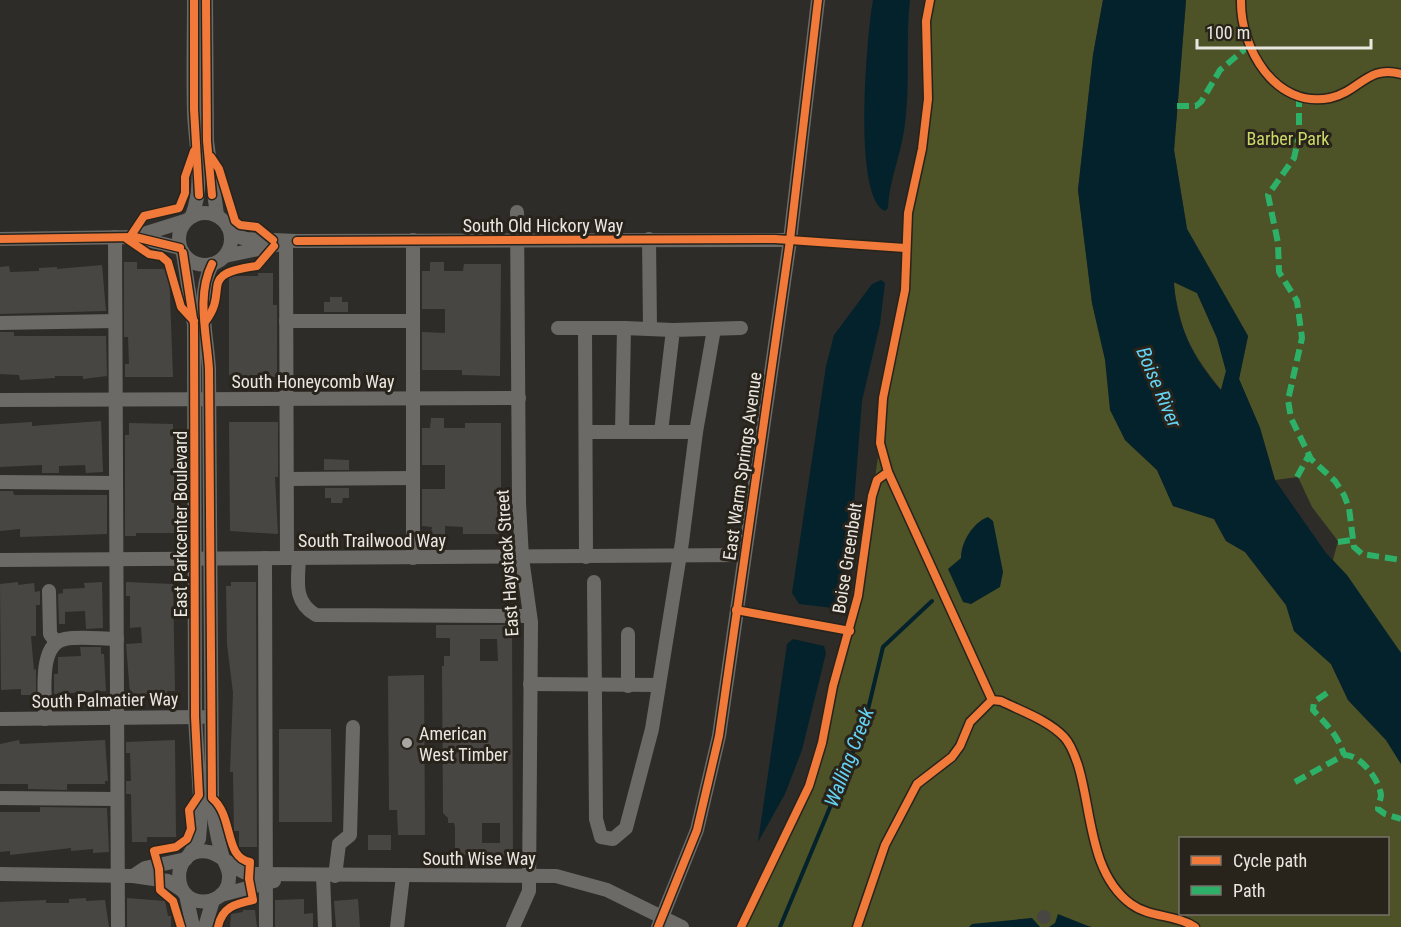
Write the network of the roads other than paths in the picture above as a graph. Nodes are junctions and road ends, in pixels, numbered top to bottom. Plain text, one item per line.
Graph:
1 (194, 0) edge
2 (206, 0) edge
3 (818, 0) edge
4 (517, 212) dead end
5 (217, 215) junction
6 (188, 219) junction
7 (231, 234) junction
8 (115, 237) junction
9 (135, 237) junction
10 (519, 239) junction
11 (649, 239) junction
12 (0, 240) edge
13 (413, 240) junction
14 (790, 240) junction
15 (291, 242) junction
16 (182, 250) junction
17 (225, 256) junction
18 (212, 264) junction
19 (115, 321) junction
20 (286, 321) junction
21 (413, 321) junction
22 (0, 323) edge
23 (558, 328) dead end
24 (585, 328) junction
25 (624, 328) junction
26 (650, 328) junction
27 (741, 328) dead end
28 (714, 329) junction
29 (673, 330) junction
30 (519, 398) junction
31 (115, 399) junction
32 (286, 399) junction
33 (413, 399) junction
34 (0, 400) edge
35 (201, 400) junction
36 (586, 432) junction
37 (622, 432) junction
38 (661, 432) junction
39 (696, 432) junction
40 (287, 478) junction
41 (413, 478) junction
42 (0, 482) edge
43 (116, 483) junction
44 (743, 555) junction
45 (679, 556) junction
46 (586, 557) junction
47 (195, 558) junction
48 (210, 558) junction
49 (265, 558) junction
50 (293, 558) junction
51 (413, 558) junction
52 (522, 558) junction
53 (116, 559) junction
54 (0, 560) edge
55 (594, 582) dead end
56 (49, 591) dead end
57 (530, 616) junction
58 (628, 634) dead end
59 (117, 639) junction
60 (56, 642) junction
61 (530, 684) junction
62 (594, 686) junction
63 (628, 686) junction
64 (659, 686) junction
65 (117, 717) junction
66 (195, 717) junction
67 (211, 717) junction
68 (0, 719) edge
69 (45, 719) junction
70 (353, 728) dead end
71 (0, 798) edge
72 (117, 799) junction
73 (187, 857) junction
74 (223, 860) junction
75 (0, 874) edge
76 (329, 875) junction
77 (133, 876) junction
78 (403, 876) junction
79 (529, 876) junction
80 (118, 877) junction
81 (266, 879) junction
82 (184, 893) junction
83 (217, 898) junction
84 (661, 922) edge
85 (118, 927) edge
86 (193, 927) edge
87 (206, 927) edge
88 (266, 927) edge
89 (325, 927) edge
90 (397, 927) edge
91 (513, 927) edge
92 (682, 927) edge

1 - 6 street
2 - 5 street
3 - 14 street, East Warm Springs Avenue
4 - 10 street, East Haystack Street
5 - 6 street
5 - 7 street
6 - 9 street
6 - 16 street
7 - 15 street, South Old Hickory Way
7 - 17 street
8 - 9 street
8 - 12 street
8 - 19 street
9 - 16 street
10 - 11 street, South Old Hickory Way
10 - 13 street, South Old Hickory Way
10 - 30 street, East Haystack Street
11 - 14 street, South Old Hickory Way
11 - 26 street
13 - 15 street, South Old Hickory Way
13 - 21 street
14 - 44 street, East Warm Springs Avenue
15 - 17 street, South Old Hickory Way
15 - 20 street
16 - 18 street
16 - 35 street, East Parkcenter Boulevard
17 - 18 street
18 - 35 street, East Parkcenter Boulevard
19 - 22 street
19 - 31 street
20 - 21 street
20 - 32 street
21 - 33 street
23 - 24 street
24 - 25 street
24 - 36 street
25 - 26 street
25 - 37 street
26 - 29 street
27 - 28 street
28 - 29 street
28 - 39 street
29 - 38 street
30 - 33 street, South Honeycomb Way
30 - 52 street, East Haystack Street
31 - 34 street, South Honeycomb Way
31 - 35 street, South Honeycomb Way
31 - 43 street
32 - 33 street, South Honeycomb Way
32 - 35 street, South Honeycomb Way
32 - 40 street
33 - 41 street
35 - 47 street, East Parkcenter Boulevard
35 - 48 street, East Parkcenter Boulevard
36 - 37 street
36 - 46 street
37 - 38 street
38 - 39 street
39 - 45 street
40 - 41 street
40 - 50 street
41 - 51 street
42 - 43 street
43 - 53 street
44 - 45 street, South Trailwood Way
44 - 84 street, East Warm Springs Avenue
45 - 46 street, South Trailwood Way
45 - 64 street
46 - 52 street, South Trailwood Way
47 - 48 street, South Trailwood Way
47 - 53 street, South Trailwood Way
47 - 66 street, East Parkcenter Boulevard
48 - 49 street, South Trailwood Way
48 - 67 street, East Parkcenter Boulevard
49 - 50 street, South Trailwood Way
49 - 81 street
50 - 51 street, South Trailwood Way
50 - 57 street
51 - 52 street, South Trailwood Way
52 - 57 street, East Haystack Street
53 - 54 street, South Trailwood Way
53 - 59 street
55 - 62 street
56 - 60 street
57 - 61 street, East Haystack Street
58 - 63 street
59 - 60 street
59 - 65 street
60 - 69 street
61 - 62 street
61 - 79 street, East Haystack Street
62 - 63 street
62 - 64 street
63 - 64 street
65 - 66 street, South Palmatier Way
65 - 69 street, South Palmatier Way
65 - 72 street
66 - 67 street, South Palmatier Way
66 - 73 street, East Parkcenter Boulevard
67 - 74 street, East Parkcenter Boulevard
68 - 69 street, South Palmatier Way
70 - 76 street
71 - 72 street
72 - 80 street
73 - 74 street
73 - 77 street
73 - 82 street
74 - 81 street
74 - 83 street
75 - 80 street
76 - 78 street, South Wise Way
76 - 81 street, South Wise Way
76 - 89 street
77 - 80 street
77 - 82 street
78 - 79 street, South Wise Way
78 - 90 street
79 - 84 street, South Wise Way
79 - 91 street, East Haystack Street
80 - 85 street
81 - 83 street, South Wise Way
81 - 88 street
82 - 83 street
82 - 86 street
83 - 87 street
84 - 92 street, South Wise Way

